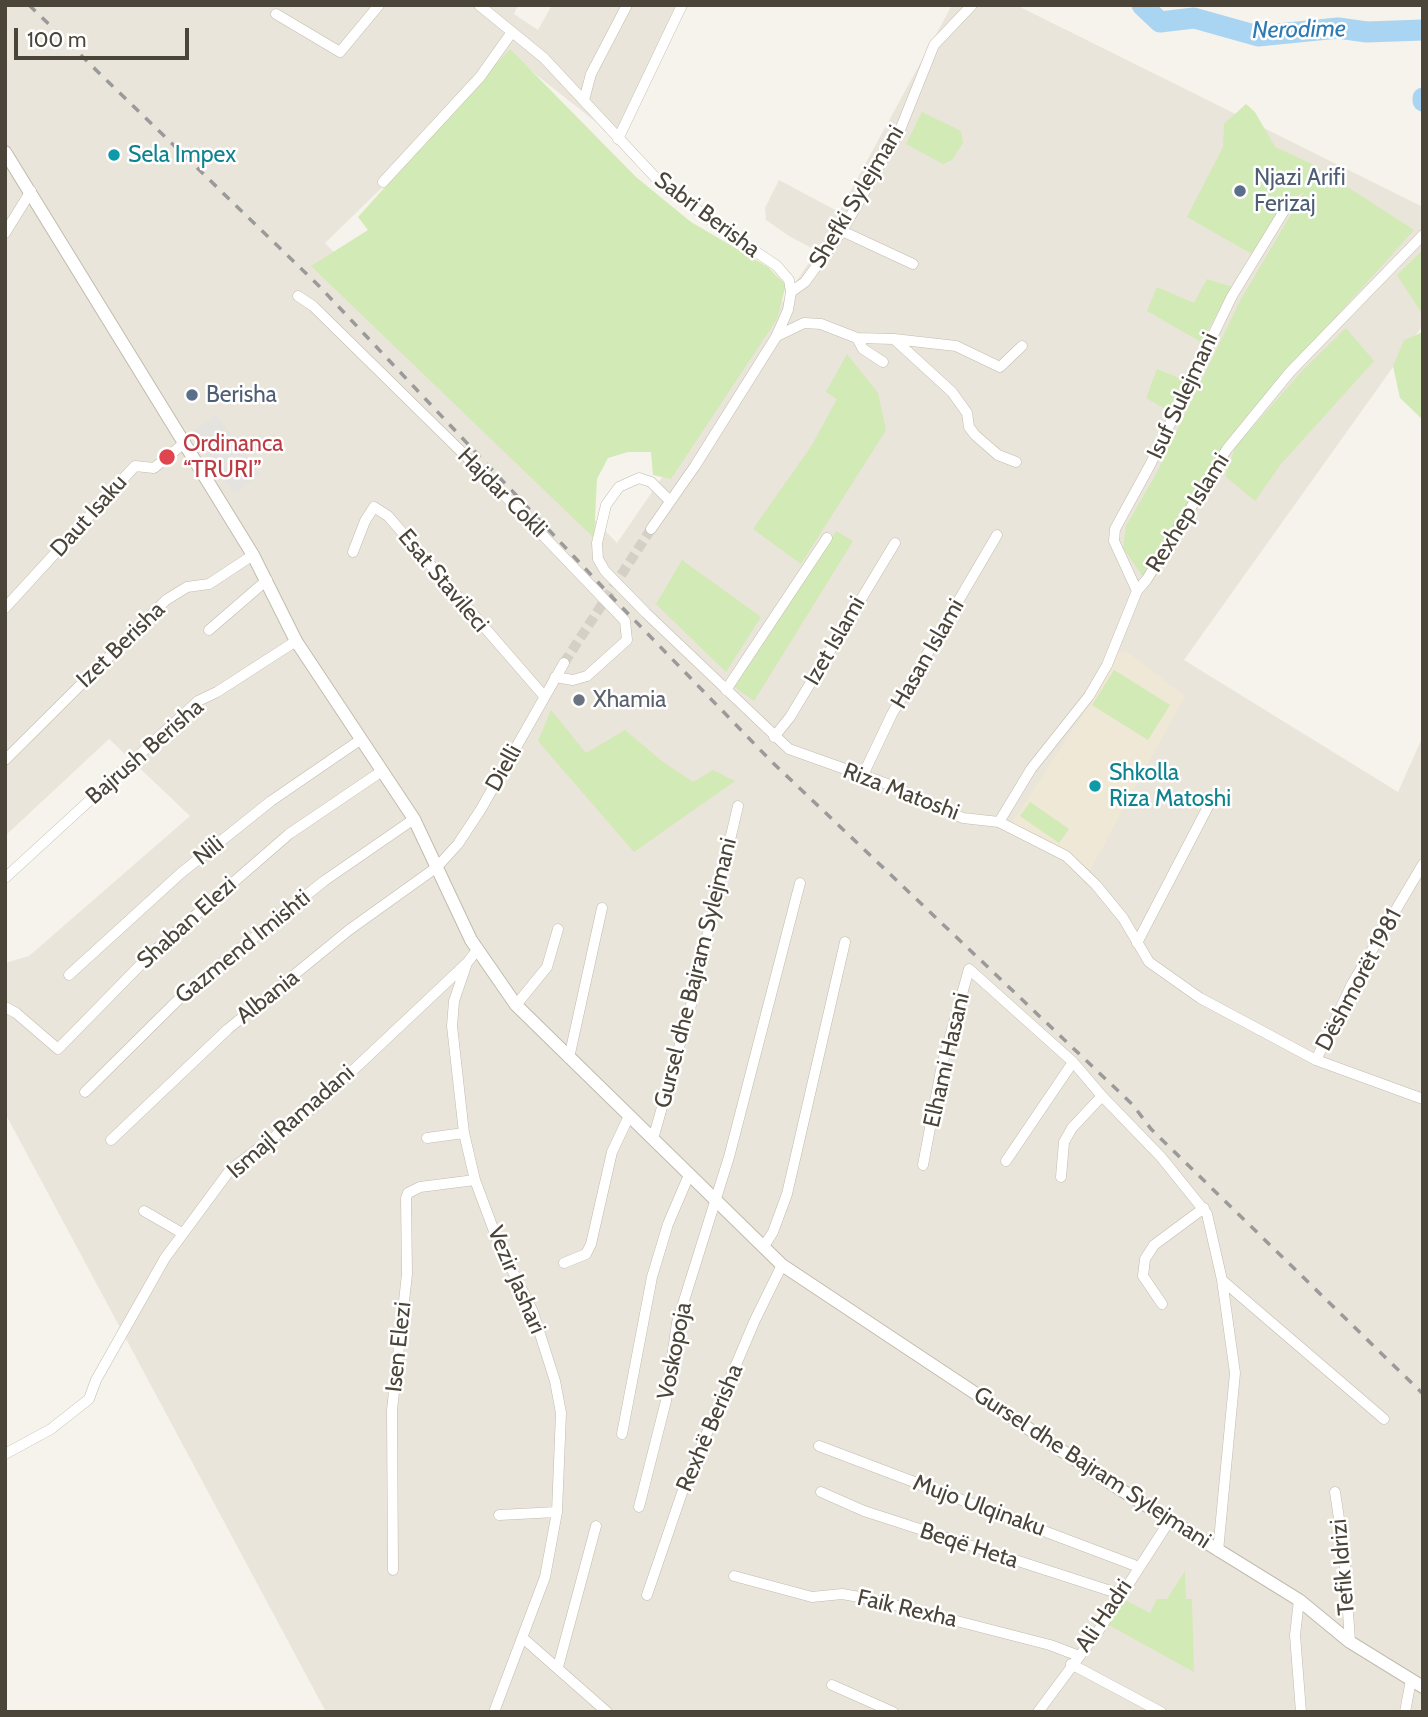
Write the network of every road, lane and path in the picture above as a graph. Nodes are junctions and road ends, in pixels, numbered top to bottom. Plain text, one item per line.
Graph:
1 (379, 5) edge
2 (479, 5) edge
3 (627, 5) edge
4 (682, 5) edge
5 (972, 5) edge
6 (276, 14) dead end
7 (512, 32) junction
8 (584, 100) junction
9 (618, 139) junction
10 (5, 152) edge
11 (383, 182) dead end
12 (31, 191) junction
13 (1287, 206) dead end
14 (842, 231) junction
15 (5, 233) edge
16 (1423, 235) edge
17 (913, 264) dead end
18 (791, 292) junction
19 (298, 296) dead end
20 (788, 310) junction
21 (810, 324) junction
22 (776, 337) junction
23 (857, 338) junction
24 (894, 339) junction
25 (1022, 346) dead end
26 (883, 362) dead end
27 (183, 444) junction
28 (1016, 462) dead end
29 (668, 500) junction
30 (650, 529) tunnel mouth
31 (997, 535) dead end
32 (827, 538) dead end
33 (895, 543) dead end
34 (353, 552) dead end
35 (253, 555) junction
36 (267, 580) junction
37 (1137, 591) junction
38 (5, 608) edge
39 (209, 630) dead end
40 (296, 641) junction
41 (564, 663) tunnel mouth
42 (555, 677) junction
43 (726, 690) junction
44 (544, 696) junction
45 (774, 737) junction
46 (360, 740) junction
47 (5, 760) edge
48 (382, 771) junction
49 (863, 775) junction
50 (1213, 799) dead end
51 (738, 806) dead end
52 (414, 819) junction
53 (999, 822) junction
54 (1423, 864) edge
55 (437, 867) junction
56 (5, 878) edge
57 (800, 883) dead end
58 (602, 908) dead end
59 (558, 929) dead end
60 (845, 942) dead end
61 (1137, 943) junction
62 (477, 950) junction
63 (467, 963) junction
64 (69, 975) dead end
65 (516, 1005) junction
66 (5, 1007) edge
67 (569, 1058) junction
68 (1316, 1060) junction
69 (1073, 1062) junction
70 (85, 1092) dead end
71 (1101, 1096) junction
72 (1423, 1099) edge
73 (629, 1116) junction
74 (464, 1133) junction
75 (426, 1138) dead end
76 (653, 1139) junction
77 (111, 1140) dead end
78 (1006, 1161) dead end
79 (923, 1165) dead end
80 (689, 1175) junction
81 (1061, 1177) dead end
82 (475, 1180) junction
83 (714, 1197) junction
84 (1204, 1208) junction
85 (144, 1211) dead end
86 (182, 1233) junction
87 (764, 1246) junction
88 (564, 1263) dead end
89 (782, 1265) junction
90 (1222, 1280) junction
91 (1162, 1304) dead end
92 (1384, 1419) dead end
93 (622, 1434) dead end
94 (819, 1446) dead end
95 (5, 1454) edge
96 (821, 1492) dead end
97 (1335, 1492) dead end
98 (639, 1507) dead end
99 (557, 1512) junction
100 (499, 1515) dead end
101 (1170, 1520) junction
102 (596, 1526) dead end
103 (1218, 1552) junction
104 (1139, 1567) junction
105 (393, 1570) dead end
106 (734, 1576) dead end
107 (1120, 1594) junction
108 (646, 1595) dead end
109 (1299, 1600) junction
110 (524, 1639) junction
111 (1350, 1642) junction
112 (1075, 1660) junction
113 (558, 1667) junction
114 (1410, 1680) junction
115 (832, 1685) dead end
116 (1423, 1687) edge
117 (494, 1712) edge
118 (607, 1712) edge
119 (893, 1712) edge
120 (1038, 1712) edge
121 (1161, 1712) edge
122 (1301, 1712) edge
123 (1405, 1712) edge

1 - 6 street
2 - 7 street, Sabri Berisha
3 - 8 street
4 - 9 street
5 - 14 street, Shefki Sylejmani
7 - 8 street, Sabri Berisha
7 - 11 street
8 - 9 street, Sabri Berisha
9 - 18 street, Sabri Berisha
10 - 12 street, Gursel dhe Bajram Sylejmani
12 - 15 street
12 - 27 street, Gursel dhe Bajram Sylejmani
13 - 37 street, Isuf Sulejmani
14 - 17 street
14 - 18 street, Shefki Sylejmani
16 - 37 street, Rexhep Islami
18 - 20 street
19 - 42 street, Hajdar Cokli
20 - 21 street
20 - 22 street
21 - 22 street
21 - 23 street
22 - 29 street
23 - 24 street
23 - 26 street
24 - 25 street
24 - 28 street
27 - 35 street, Gursel dhe Bajram Sylejmani
27 - 38 street, Daut Isaku
29 - 30 street
29 - 43 street, Riza Matoshi
31 - 49 street, Hasan Islami
32 - 43 street
33 - 45 street, Izet Islami
34 - 44 street, Esat Stavileci
35 - 36 street, Gursel dhe Bajram Sylejmani
35 - 47 street, Izet Berisha
36 - 39 street
36 - 40 street, Gursel dhe Bajram Sylejmani
37 - 53 street, Rexhep Islami
40 - 46 street, Gursel dhe Bajram Sylejmani
40 - 56 street, Bajrush Berisha
41 - 42 street, Dielli
42 - 44 street, Dielli
43 - 45 street, Riza Matoshi
44 - 55 street, Dielli
45 - 49 street, Riza Matoshi
46 - 48 street, Gursel dhe Bajram Sylejmani
46 - 64 street, Nili
48 - 52 street, Gursel dhe Bajram Sylejmani
48 - 66 street, Shaban Elezi
49 - 53 street, Riza Matoshi
50 - 61 street
51 - 76 street, Gursel dhe Bajram Sylejmani
52 - 55 street, Gursel dhe Bajram Sylejmani
52 - 70 street, Gazmend Imishti
53 - 61 street, Riza Matoshi
54 - 68 street, Dëshmorët 1981
55 - 62 street, Gursel dhe Bajram Sylejmani
55 - 77 street, Albania
57 - 83 street
58 - 67 street
59 - 65 street
60 - 87 street
61 - 68 street, Riza Matoshi
62 - 63 street, Vezir Jashari
62 - 65 street, Gursel dhe Bajram Sylejmani
63 - 74 street, Vezir Jashari
63 - 86 street, Ismajl Ramadani
65 - 67 street, Gursel dhe Bajram Sylejmani
67 - 73 street, Gursel dhe Bajram Sylejmani
68 - 72 street, Riza Matoshi
69 - 71 street, Elhami Hasani
69 - 78 street
69 - 79 street, Elhami Hasani
71 - 81 street
71 - 84 street, Elhami Hasani
73 - 76 street, Gursel dhe Bajram Sylejmani
73 - 88 street
74 - 75 street
74 - 82 street, Vezir Jashari
76 - 80 street, Gursel dhe Bajram Sylejmani
80 - 83 street, Gursel dhe Bajram Sylejmani
80 - 93 street
82 - 99 street, Vezir Jashari
82 - 105 street, Isen Elezi
83 - 87 street, Gursel dhe Bajram Sylejmani
83 - 98 street, Voskopoja
84 - 90 street, Elhami Hasani
84 - 91 street
85 - 86 street
86 - 95 street, Ismajl Ramadani
87 - 89 street, Gursel dhe Bajram Sylejmani
89 - 101 street, Gursel dhe Bajram Sylejmani
89 - 108 street, Rexhë Berisha
90 - 92 street
90 - 103 street, Elhami Hasani
94 - 104 street, Mujo Ulqinaku
96 - 107 street, Beqë Heta
97 - 111 street, Tefik Idrizi
99 - 100 street
99 - 110 street, Vezir Jashari
101 - 103 street, Gursel dhe Bajram Sylejmani
101 - 104 street, Ali Hadri
102 - 113 street
103 - 109 street, Gursel dhe Bajram Sylejmani
104 - 107 street, Ali Hadri
106 - 112 street, Faik Rexha
107 - 112 street, Ali Hadri
109 - 111 street, Gursel dhe Bajram Sylejmani
109 - 122 street
110 - 113 street
110 - 117 street, Vezir Jashari
111 - 114 street, Gursel dhe Bajram Sylejmani
112 - 120 street, Ali Hadri
112 - 121 street, Faik Rexha
113 - 118 street
114 - 116 street, Gursel dhe Bajram Sylejmani
114 - 123 street
115 - 119 street

